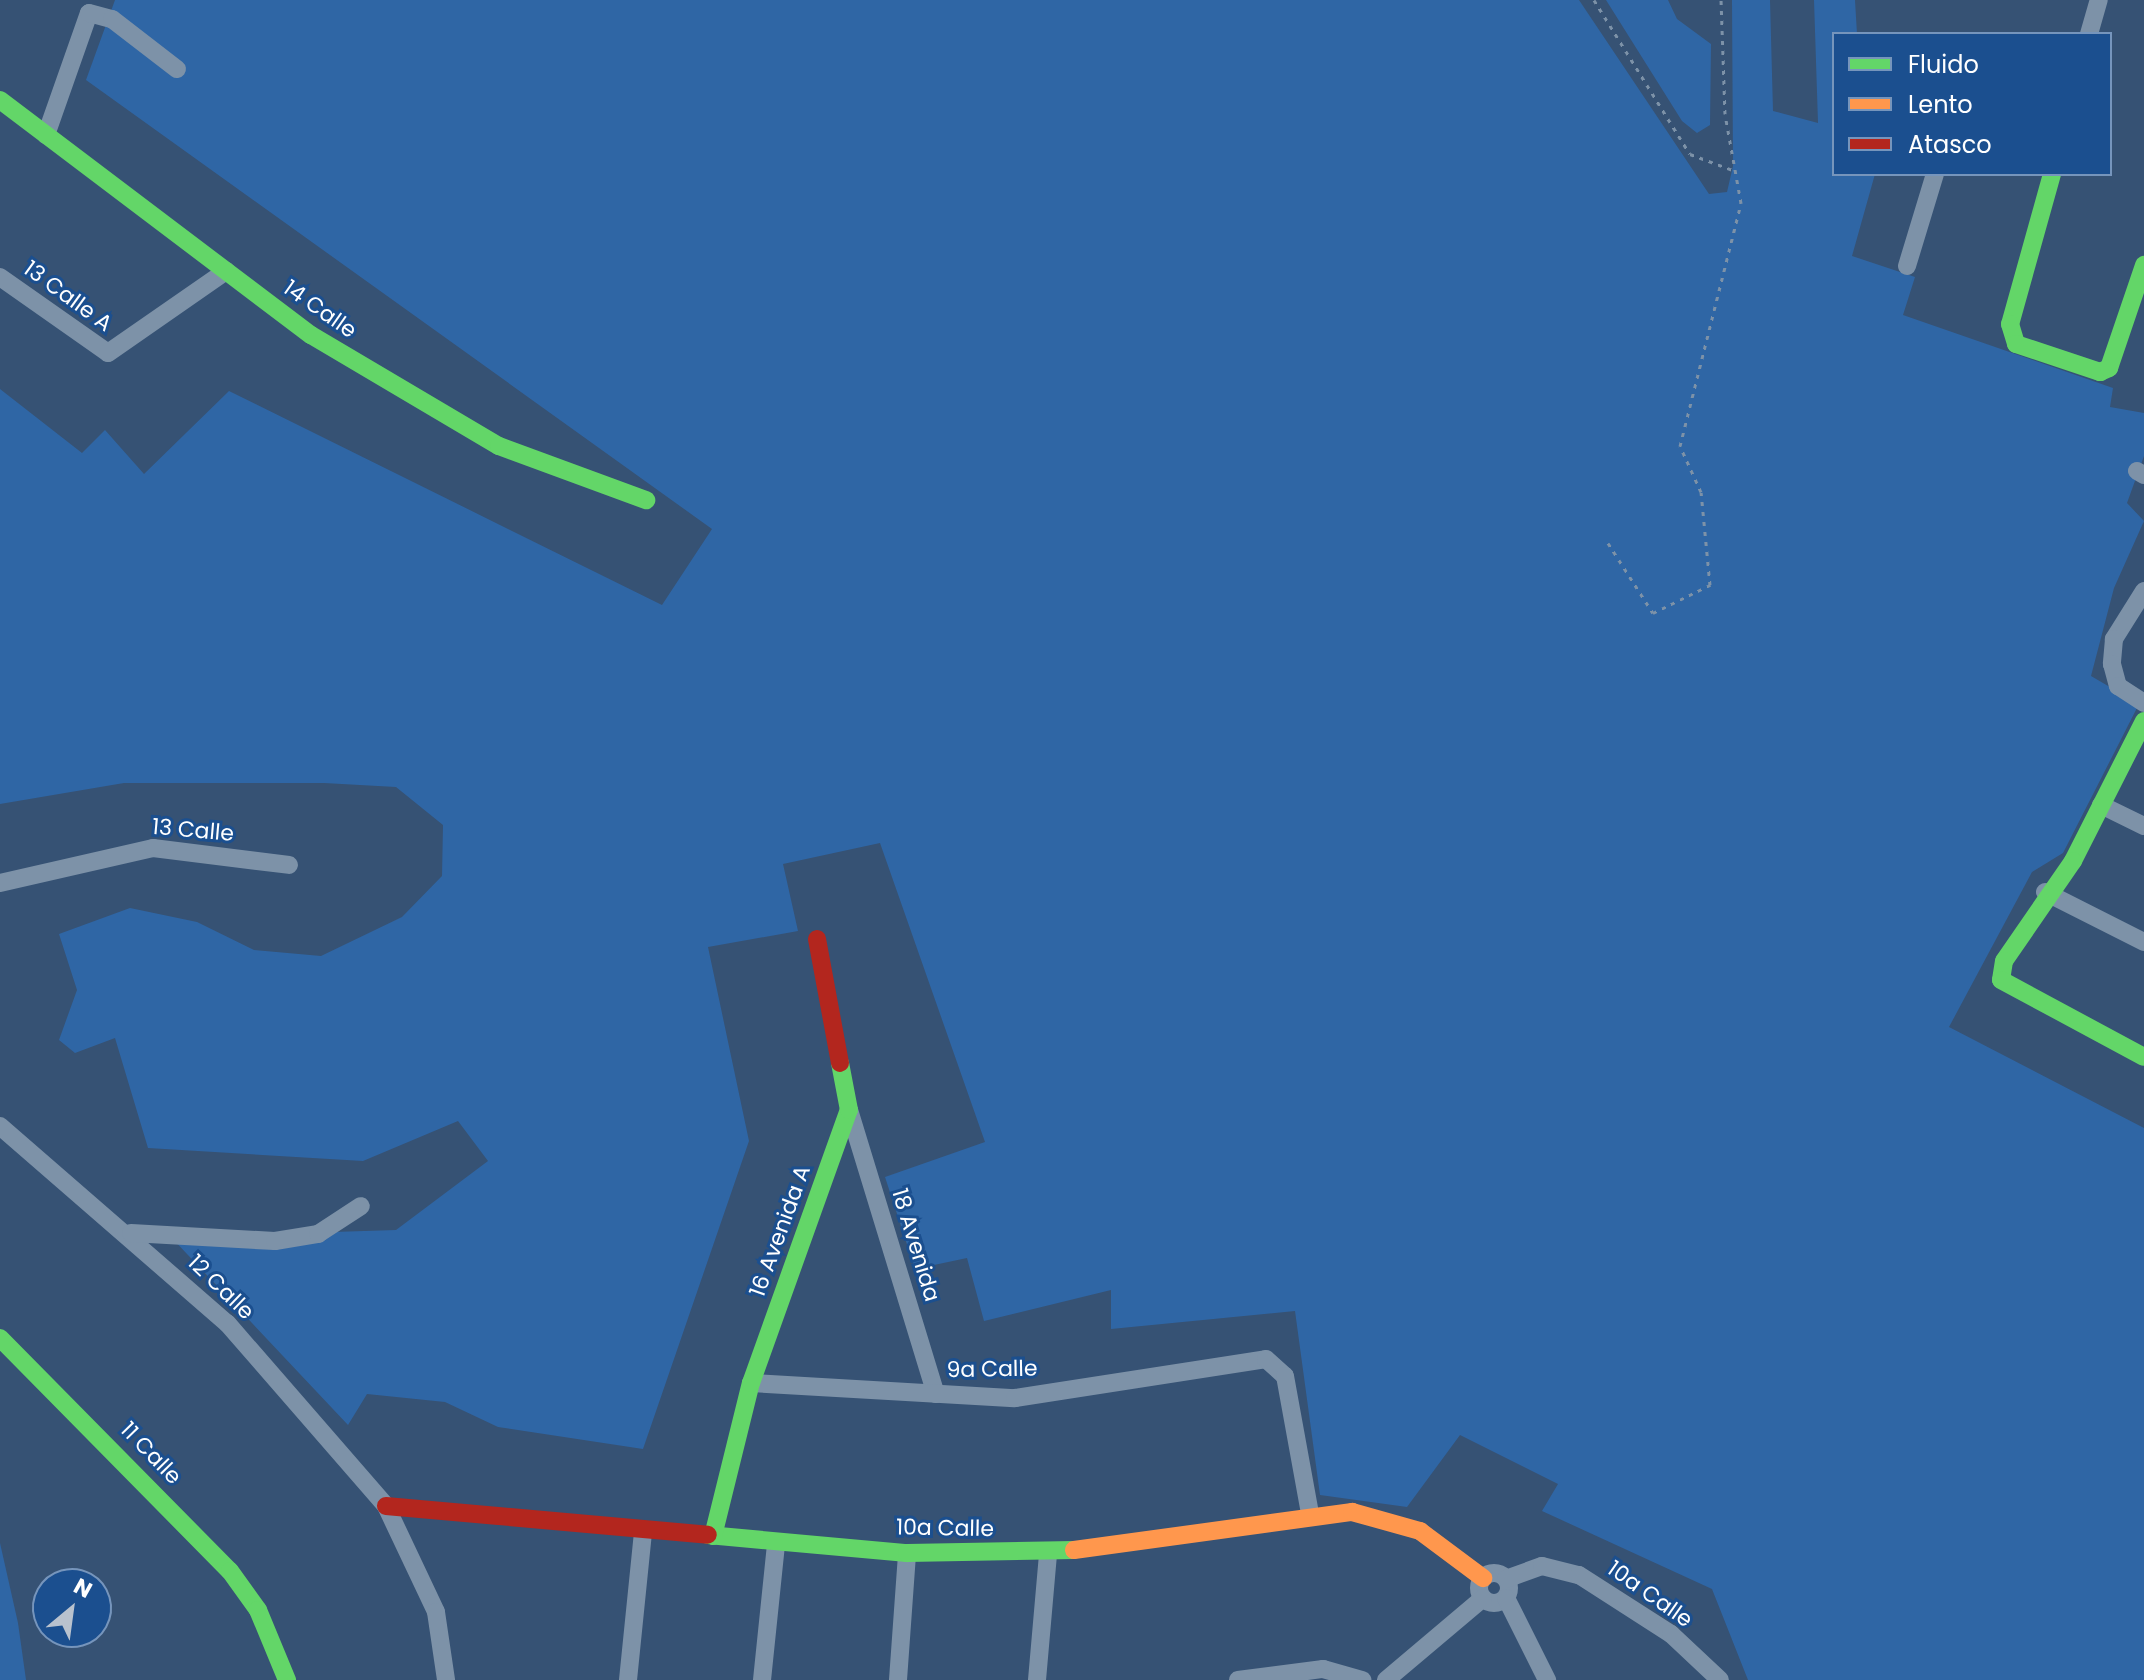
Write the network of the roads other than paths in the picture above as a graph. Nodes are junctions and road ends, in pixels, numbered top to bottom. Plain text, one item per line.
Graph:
1 (2099, 0) edge
2 (2090, 32) edge
3 (177, 69) dead end
4 (0, 100) edge
5 (46, 135) junction
6 (1934, 176) edge
7 (2051, 176) edge
8 (2144, 265) edge
9 (1907, 266) dead end
10 (226, 271) junction
11 (0, 277) edge
12 (646, 500) dead end
13 (2144, 591) edge
14 (2144, 703) edge
15 (2144, 721) edge
16 (2101, 805) junction
17 (2144, 826) edge
18 (289, 865) dead end
19 (0, 883) edge
20 (2045, 892) junction
21 (817, 939) dead end
22 (2144, 942) edge
23 (2144, 1057) edge
24 (849, 1110) junction
25 (0, 1126) edge
26 (361, 1206) dead end
27 (131, 1233) junction
28 (0, 1338) edge
29 (751, 1383) junction
30 (936, 1394) junction
31 (386, 1506) junction
32 (1310, 1514) junction
33 (643, 1532) junction
34 (713, 1536) junction
35 (776, 1544) junction
36 (907, 1553) junction
37 (1048, 1553) junction
38 (1483, 1578) junction
39 (1506, 1588) junction
40 (1483, 1598) junction
41 (287, 1680) edge
42 (446, 1680) edge
43 (628, 1680) edge
44 (762, 1680) edge
45 (898, 1680) edge
46 (1037, 1680) edge
47 (1238, 1680) edge
48 (1362, 1680) edge
49 (1386, 1680) edge
50 (1547, 1680) edge
51 (1720, 1680) edge

1 - 2 street
3 - 5 street
4 - 5 street, 14 Calle
5 - 10 street, 14 Calle
6 - 9 street
7 - 8 street
10 - 11 street, 13 Calle A
10 - 12 street, 14 Calle
13 - 14 street
15 - 16 street
16 - 17 street
16 - 20 street
18 - 19 street, 13 Calle
20 - 22 street
20 - 23 street
21 - 24 street
24 - 29 street, 16 Avenida A
24 - 30 street, 18 Avenida
25 - 27 street, 12 Calle
26 - 27 street
27 - 31 street, 12 Calle
28 - 41 street, 11 Calle
29 - 30 street, 9a Calle
29 - 34 street, 16 Avenida A
30 - 32 street, 9a Calle
31 - 33 street, 10a Calle
31 - 42 street, 12 Calle
32 - 37 street, 10a Calle
32 - 38 street, 10a Calle
33 - 34 street, 10a Calle
33 - 43 street
34 - 35 street, 10a Calle
35 - 36 street, 10a Calle
35 - 44 street
36 - 37 street, 10a Calle
36 - 45 street
37 - 46 street
38 - 39 street
38 - 40 street
39 - 40 street
39 - 50 street
39 - 51 street, 10a Calle
40 - 49 street
47 - 48 street

